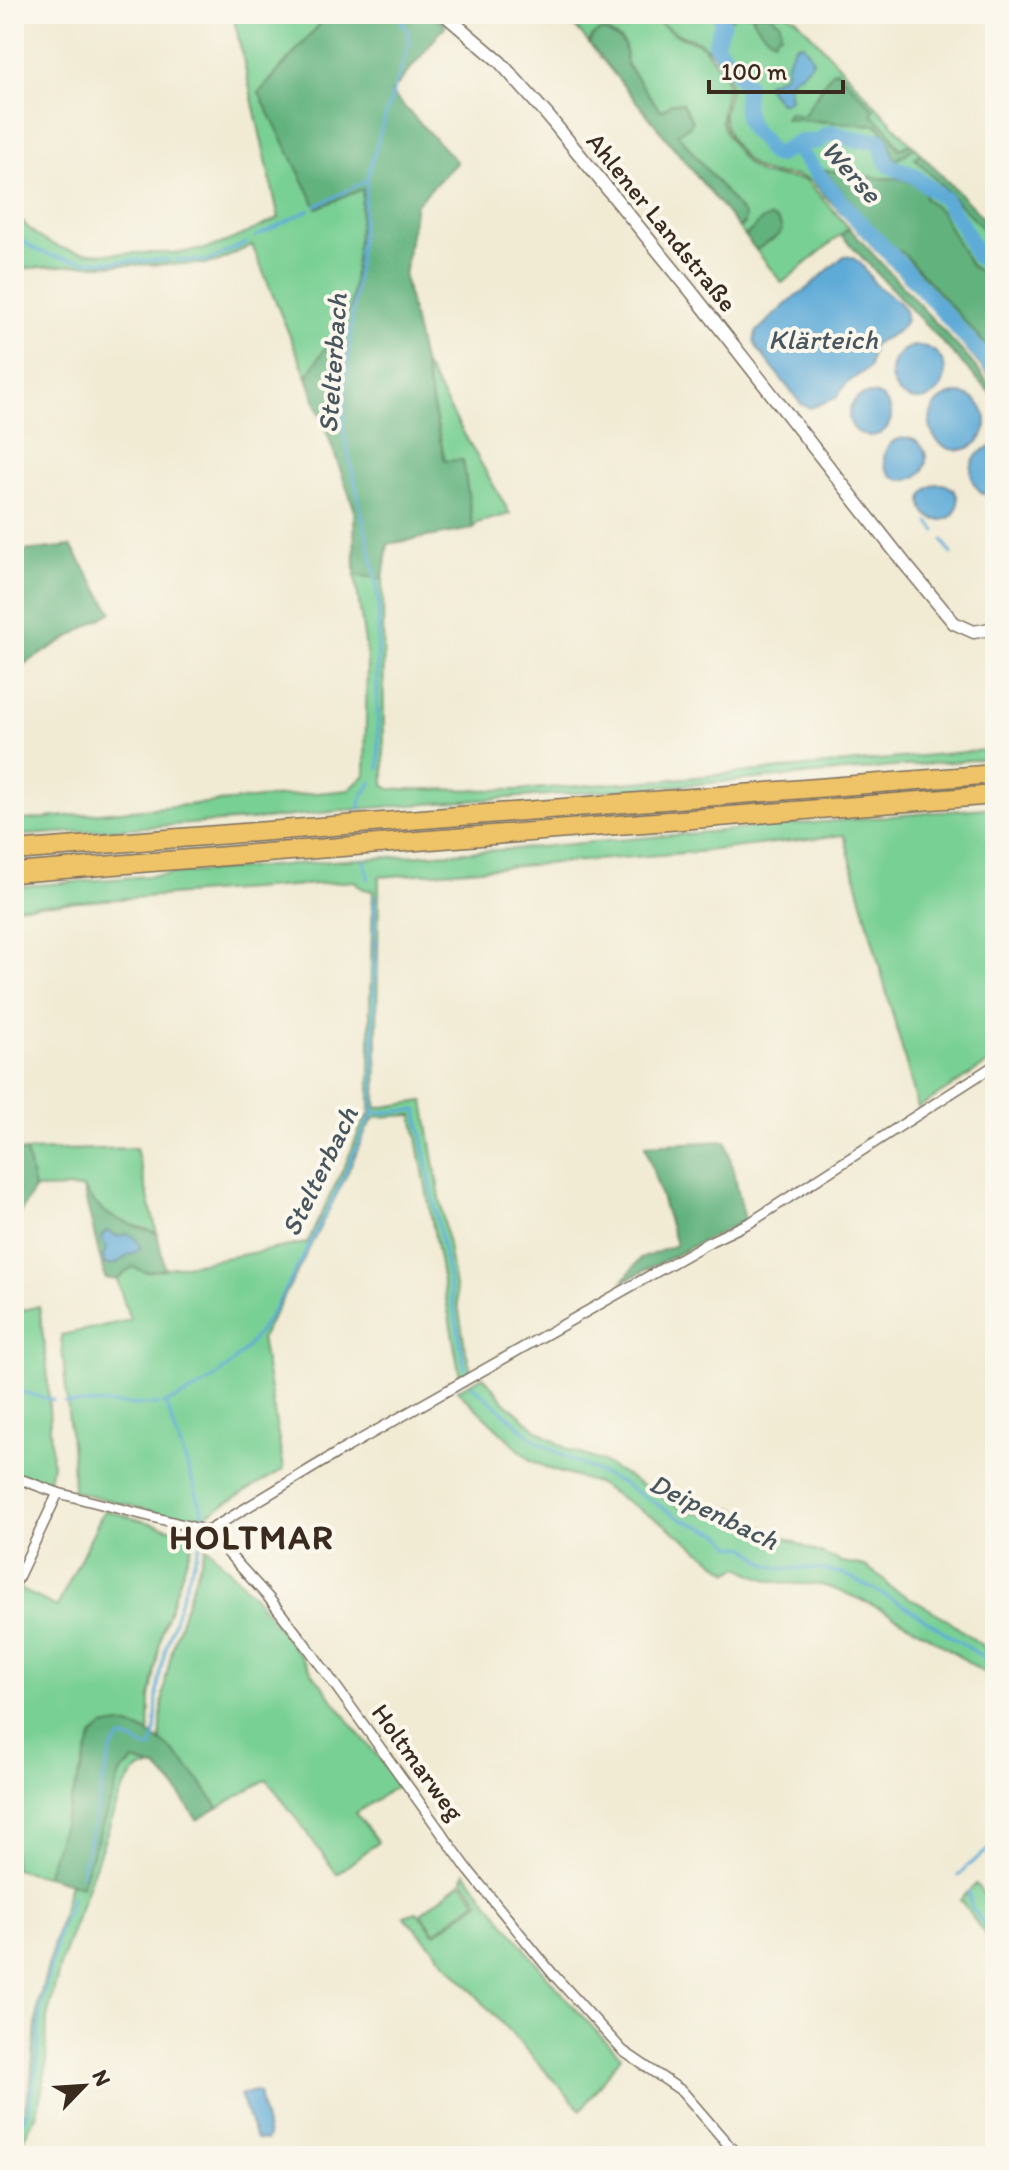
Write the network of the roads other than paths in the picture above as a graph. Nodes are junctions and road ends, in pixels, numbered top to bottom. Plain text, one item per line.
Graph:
1 (444, 14) edge
2 (995, 628) edge
3 (995, 774) edge
4 (995, 795) edge
5 (14, 851) edge
6 (14, 873) edge
7 (995, 1065) edge
8 (14, 1477) edge
9 (58, 1493) junction
10 (208, 1531) junction
11 (14, 1586) edge
12 (738, 2156) edge

1 - 2 street, Ahlener Landstraße
3 - 5 highway
4 - 6 highway
7 - 10 street
8 - 9 street
9 - 10 street
9 - 11 street
10 - 12 street, Holtmarweg

